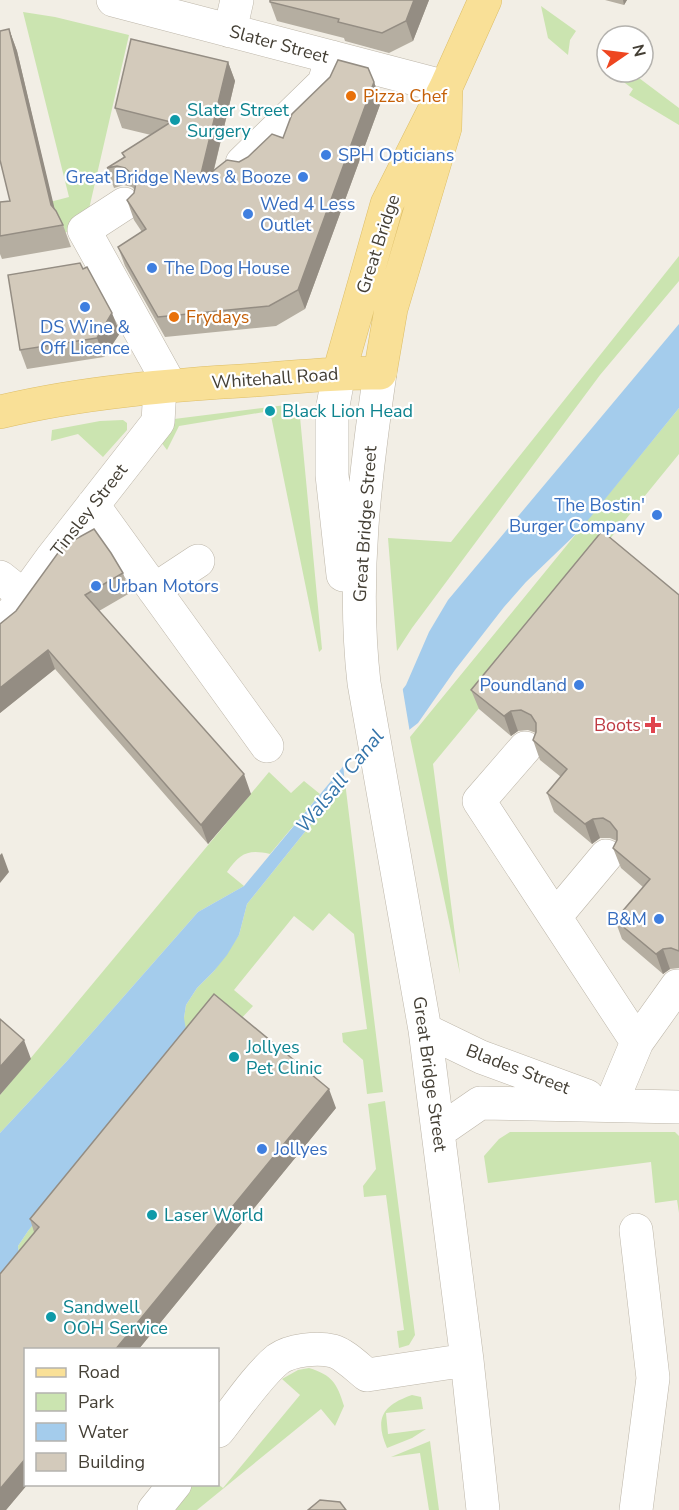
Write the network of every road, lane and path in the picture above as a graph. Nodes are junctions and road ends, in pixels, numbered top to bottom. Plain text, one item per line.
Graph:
1 (113, 0) edge
2 (486, 0) edge
3 (233, 15) edge
4 (332, 57) junction
5 (446, 87) junction
6 (242, 163) edge
7 (124, 204) dead end
8 (102, 261) junction
9 (70, 266) edge
10 (358, 373) junction
11 (165, 386) junction
12 (0, 412) edge
13 (93, 505) junction
14 (198, 561) dead end
15 (12, 586) edge
16 (154, 590) junction
17 (0, 625) edge
18 (267, 746) dead end
19 (525, 748) dead end
20 (606, 856) dead end
21 (555, 917) junction
22 (677, 986) dead end
23 (425, 1030) junction
24 (637, 1042) junction
25 (611, 1104) junction
26 (679, 1107) edge
27 (438, 1132) junction
28 (636, 1230) dead end
29 (467, 1360) junction
30 (219, 1430) edge
31 (173, 1486) edge
32 (488, 1506) edge
33 (154, 1510) edge
34 (636, 1510) edge

1 - 3 street, Slater Street
2 - 5 main road, Great Bridge
3 - 4 street, Slater Street
4 - 5 street, Slater Street
4 - 6 street
5 - 10 main road, Great Bridge
5 - 10 main road, Great Bridge
7 - 8 street
8 - 9 street
8 - 11 street
10 - 11 main road, Whitehall Road
10 - 23 street, Great Bridge Street
11 - 12 main road, Whitehall Road
11 - 13 street, Tinsley Street
13 - 15 street, Tinsley Street
13 - 16 street
14 - 16 street
15 - 17 street, Tinsley Street
16 - 18 street
19 - 21 street
20 - 21 street
21 - 24 street
22 - 24 street
23 - 25 street, Blades Street
23 - 27 street, Great Bridge Street
24 - 25 street
25 - 26 street, Blades Street
25 - 27 street, Blades Street
27 - 29 street, Great Bridge Street
28 - 34 street
29 - 30 street
29 - 32 street, Great Bridge Street
31 - 33 street

